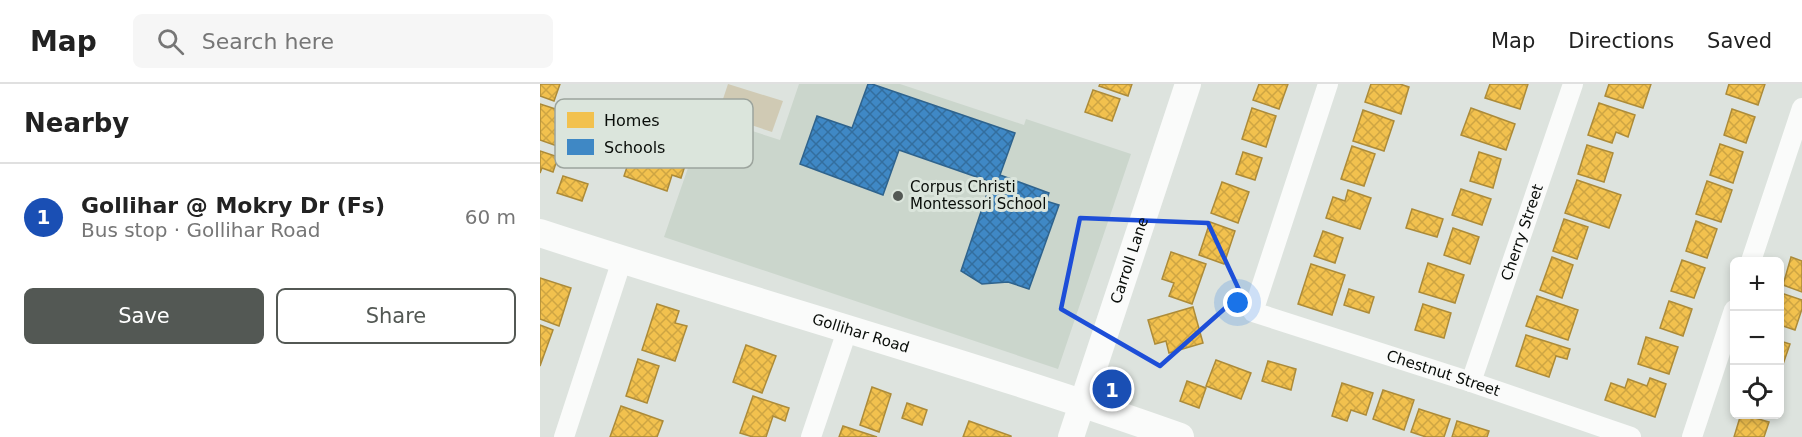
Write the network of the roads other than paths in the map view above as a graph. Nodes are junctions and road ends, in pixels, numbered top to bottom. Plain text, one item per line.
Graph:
1 (1188, 84) edge
2 (1328, 84) edge
3 (1573, 84) edge
4 (1802, 108) edge
5 (540, 233) edge
6 (1752, 257) edge
7 (622, 260) junction
8 (1734, 311) edge
9 (848, 328) junction
10 (1471, 382) junction
11 (1083, 403) junction
12 (564, 437) edge
13 (812, 437) edge
14 (1071, 437) edge
15 (1180, 437) edge
16 (1631, 437) edge
17 (1692, 437) edge

1 - 11 street, Carroll Lane
2 - 10 street, Chestnut Street
3 - 10 street, Cherry Street
4 - 6 street
5 - 7 main road, Gollihar Road
7 - 9 main road, Gollihar Road
7 - 12 street
8 - 17 street
9 - 11 main road, Gollihar Road
9 - 13 street
10 - 16 street, Chestnut Street
11 - 14 street, Carroll Lane
11 - 15 main road, Gollihar Road

